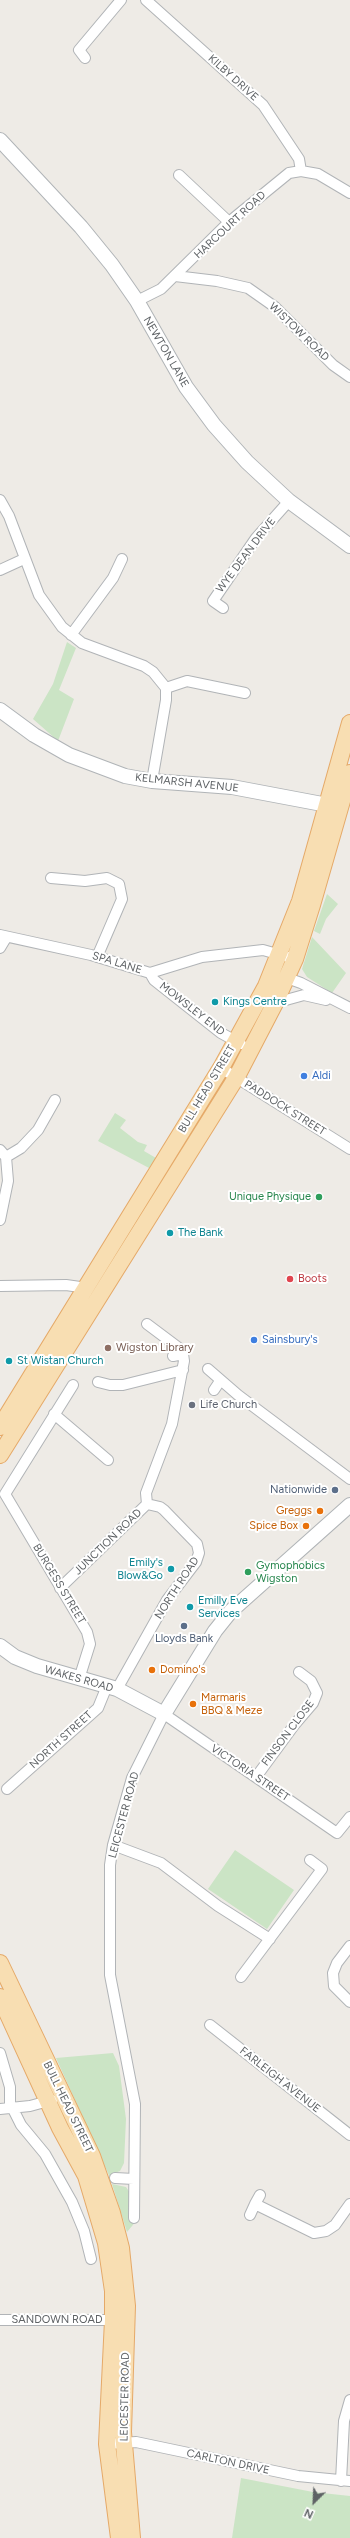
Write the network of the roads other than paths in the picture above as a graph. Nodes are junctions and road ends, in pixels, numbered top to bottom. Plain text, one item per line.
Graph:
1 (121, 0) edge
2 (146, 0) edge
3 (79, 51) dead end
4 (0, 140) edge
5 (301, 172) junction
6 (179, 175) dead end
7 (350, 192) edge
8 (229, 222) junction
9 (175, 276) junction
10 (137, 301) junction
11 (350, 377) edge
12 (0, 500) edge
13 (289, 501) junction
14 (350, 546) edge
15 (24, 559) junction
16 (122, 559) dead end
17 (0, 570) edge
18 (223, 608) dead end
19 (71, 636) junction
20 (166, 688) junction
21 (244, 693) dead end
22 (0, 710) edge
23 (350, 722) edge
24 (350, 773) edge
25 (152, 781) junction
26 (334, 806) junction
27 (51, 878) dead end
28 (3, 936) edge
29 (0, 948) edge
30 (287, 956) junction
31 (97, 957) junction
32 (150, 973) junction
33 (287, 978) junction
34 (266, 986) junction
35 (275, 1003) junction
36 (350, 1008) edge
37 (350, 1014) edge
38 (236, 1041) junction
39 (251, 1050) junction
40 (221, 1068) junction
41 (236, 1078) junction
42 (55, 1100) dead end
43 (350, 1148) edge
44 (3, 1154) edge
45 (0, 1220) edge
46 (0, 1286) edge
47 (87, 1288) junction
48 (147, 1324) dead end
49 (183, 1354) junction
50 (173, 1356) dead end
51 (208, 1369) dead end
52 (183, 1370) junction
53 (220, 1381) junction
54 (98, 1382) dead end
55 (73, 1385) dead end
56 (214, 1390) dead end
57 (54, 1414) junction
58 (0, 1427) edge
59 (0, 1455) edge
60 (108, 1460) dead end
61 (350, 1479) edge
62 (147, 1504) junction
63 (350, 1505) edge
64 (60, 1588) junction
65 (0, 1646) edge
66 (0, 1654) edge
67 (15, 1656) junction
68 (299, 1672) dead end
69 (80, 1679) junction
70 (112, 1688) junction
71 (164, 1714) junction
72 (256, 1777) junction
73 (7, 1789) dead end
74 (350, 1817) edge
75 (113, 1845) junction
76 (310, 1860) dead end
77 (270, 1939) junction
78 (350, 1946) edge
79 (0, 1963) edge
80 (241, 1977) dead end
81 (0, 1997) edge
82 (350, 2002) edge
83 (210, 2025) dead end
84 (0, 2053) edge
85 (56, 2098) junction
86 (0, 2109) edge
87 (13, 2109) junction
88 (350, 2135) edge
89 (115, 2178) dead end
90 (134, 2179) junction
91 (350, 2204) edge
92 (250, 2215) dead end
93 (134, 2218) dead end
94 (123, 2256) joint
95 (91, 2259) dead end
96 (110, 2269) joint
97 (0, 2320) edge
98 (113, 2320) junction
99 (350, 2400) edge
100 (124, 2442) junction
101 (107, 2444) junction
102 (346, 2481) edge
103 (119, 2538) edge
104 (132, 2538) edge

1 - 3 street
2 - 5 street, KILBY DRIVE
4 - 10 street, NEWTON LANE
5 - 7 street
5 - 8 street, HARCOURT ROAD
6 - 8 street
8 - 9 street, HARCOURT ROAD
9 - 10 street, HARCOURT ROAD
9 - 11 street, WISTOW ROAD
10 - 13 street, NEWTON LANE
12 - 15 street
13 - 14 street, NEWTON LANE
13 - 18 street, WYE DEAN DRIVE
15 - 17 street
15 - 19 street
16 - 19 street
19 - 20 street
20 - 21 street
20 - 25 street
22 - 25 street, KELMARSH AVENUE
23 - 26 main road, BULL HEAD STREET
24 - 26 main road, BULL HEAD STREET
25 - 26 street, KELMARSH AVENUE
26 - 30 main road, BULL HEAD STREET
27 - 31 street
28 - 29 street
28 - 31 street, SPA LANE
30 - 32 street, SPA LANE
30 - 33 main road, BULL HEAD STREET
30 - 34 main road, BULL HEAD STREET
31 - 32 street, SPA LANE
32 - 38 street, MOWSLEY END
33 - 34 street
33 - 35 main road, BULL HEAD STREET
33 - 36 street
34 - 38 main road, BULL HEAD STREET
35 - 37 street
35 - 39 main road, BULL HEAD STREET
38 - 39 street, MOWSLEY END
38 - 40 main road, BULL HEAD STREET
39 - 41 main road, BULL HEAD STREET
40 - 41 street, PADDOCK STREET
40 - 47 main road, BULL HEAD STREET
41 - 43 street, PADDOCK STREET
41 - 59 main road, BULL HEAD STREET
42 - 44 street
44 - 45 street
46 - 47 street
47 - 58 main road, BULL HEAD STREET
48 - 49 street
49 - 50 street
49 - 52 street, JUNCTION ROAD
51 - 53 street
52 - 54 street
52 - 62 street, JUNCTION ROAD
53 - 56 street
53 - 61 street
55 - 57 street
57 - 60 street
57 - 64 street, BURGESS STREET
62 - 64 street, JUNCTION ROAD
62 - 70 street, NORTH ROAD
63 - 71 street, LEICESTER ROAD
64 - 69 street, BURGESS STREET
65 - 67 street, WAKES ROAD
66 - 67 street, WAKES ROAD
67 - 69 street, WAKES ROAD
68 - 72 street, FINSON CLOSE
69 - 70 street, WAKES ROAD
70 - 71 street, WAKES ROAD
70 - 73 street, NORTH STREET
71 - 72 street, VICTORIA STREET
71 - 75 street, LEICESTER ROAD
72 - 74 street, VICTORIA STREET
75 - 77 street
75 - 90 street, LEICESTER ROAD
76 - 77 street
77 - 80 street
78 - 82 street
79 - 85 main road, BULL HEAD STREET
81 - 85 main road, BULL HEAD STREET
83 - 88 street, FARLEIGH AVENUE
84 - 87 street
85 - 87 street
85 - 94 main road, BULL HEAD STREET
85 - 96 main road, BULL HEAD STREET
86 - 87 street
87 - 95 street
89 - 90 street
90 - 93 street, LEICESTER ROAD
91 - 92 street
94 - 100 main road, LEICESTER ROAD
96 - 98 main road, LEICESTER ROAD
97 - 98 street, SANDOWN ROAD
98 - 101 main road, LEICESTER ROAD
99 - 102 street
100 - 101 street, CARLTON DRIVE
100 - 102 street, CARLTON DRIVE
100 - 104 main road, LEICESTER ROAD
101 - 103 main road, LEICESTER ROAD

